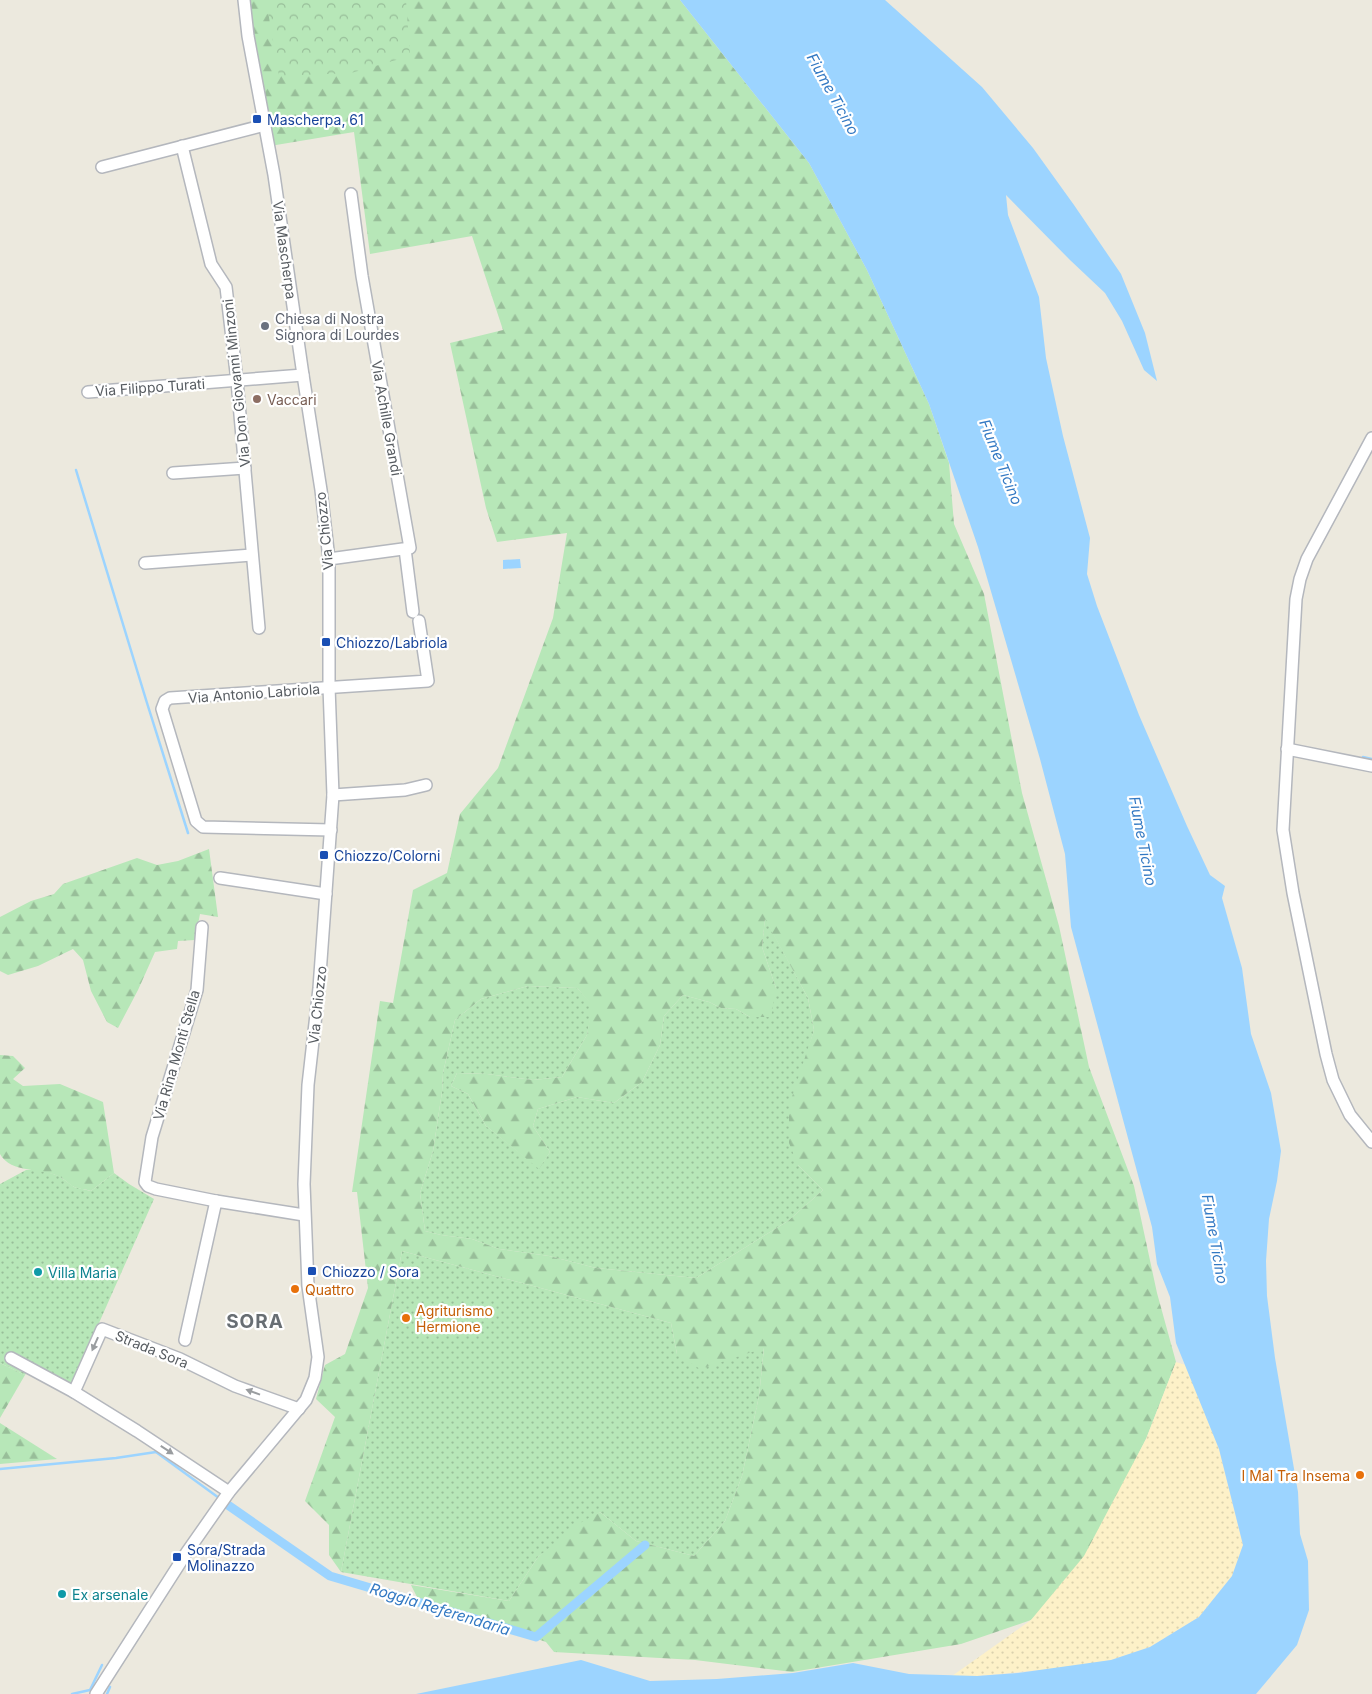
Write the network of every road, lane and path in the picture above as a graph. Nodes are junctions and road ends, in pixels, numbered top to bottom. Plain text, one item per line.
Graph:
1 (244, 0) edge
2 (265, 126) junction
3 (182, 146) junction
4 (102, 167) dead end
5 (351, 194) dead end
6 (302, 375) junction
7 (237, 381) junction
8 (88, 392) dead end
9 (1372, 438) edge
10 (245, 468) junction
11 (172, 473) dead end
12 (405, 549) junction
13 (252, 555) junction
14 (329, 559) junction
15 (145, 562) dead end
16 (259, 628) dead end
17 (329, 688) junction
18 (1287, 749) junction
19 (1372, 766) edge
20 (426, 785) dead end
21 (333, 795) junction
22 (331, 830) junction
23 (220, 878) dead end
24 (326, 894) junction
25 (202, 927) dead end
26 (1372, 1142) edge
27 (216, 1201) junction
28 (304, 1215) junction
29 (185, 1340) dead end
30 (10, 1358) dead end
31 (74, 1392) junction
32 (299, 1409) junction
33 (229, 1492) junction
34 (96, 1694) edge

1 - 2 street, Via Mascherpa
2 - 3 street
2 - 6 street, Via Mascherpa
3 - 4 street
3 - 7 street, Via Don Giovanni Minzoni
5 - 12 street, Via Achille Grandi
6 - 7 street, Via Filippo Turati
6 - 14 street, Via Chiozzo
7 - 8 street, Via Filippo Turati
7 - 10 street, Via Don Giovanni Minzoni
9 - 18 street
10 - 11 street
10 - 13 street, Via Don Giovanni Minzoni
12 - 14 street
12 - 17 street, Via Achille Grandi
13 - 15 street
13 - 16 street, Via Don Giovanni Minzoni
14 - 17 street, Via Chiozzo
17 - 21 street, Via Chiozzo
17 - 22 street, Via Antonio Labriola
18 - 19 street
18 - 26 street
20 - 21 street
21 - 22 street, Via Chiozzo
22 - 24 street, Via Chiozzo
23 - 24 street
24 - 28 street, Via Chiozzo
25 - 27 street, Via Rina Monti Stella
27 - 28 street
27 - 29 street, Strada Sora
28 - 32 street
30 - 31 street
32 -> 31 street, Strada Sora
31 -> 33 street
32 - 33 street
33 - 34 street

